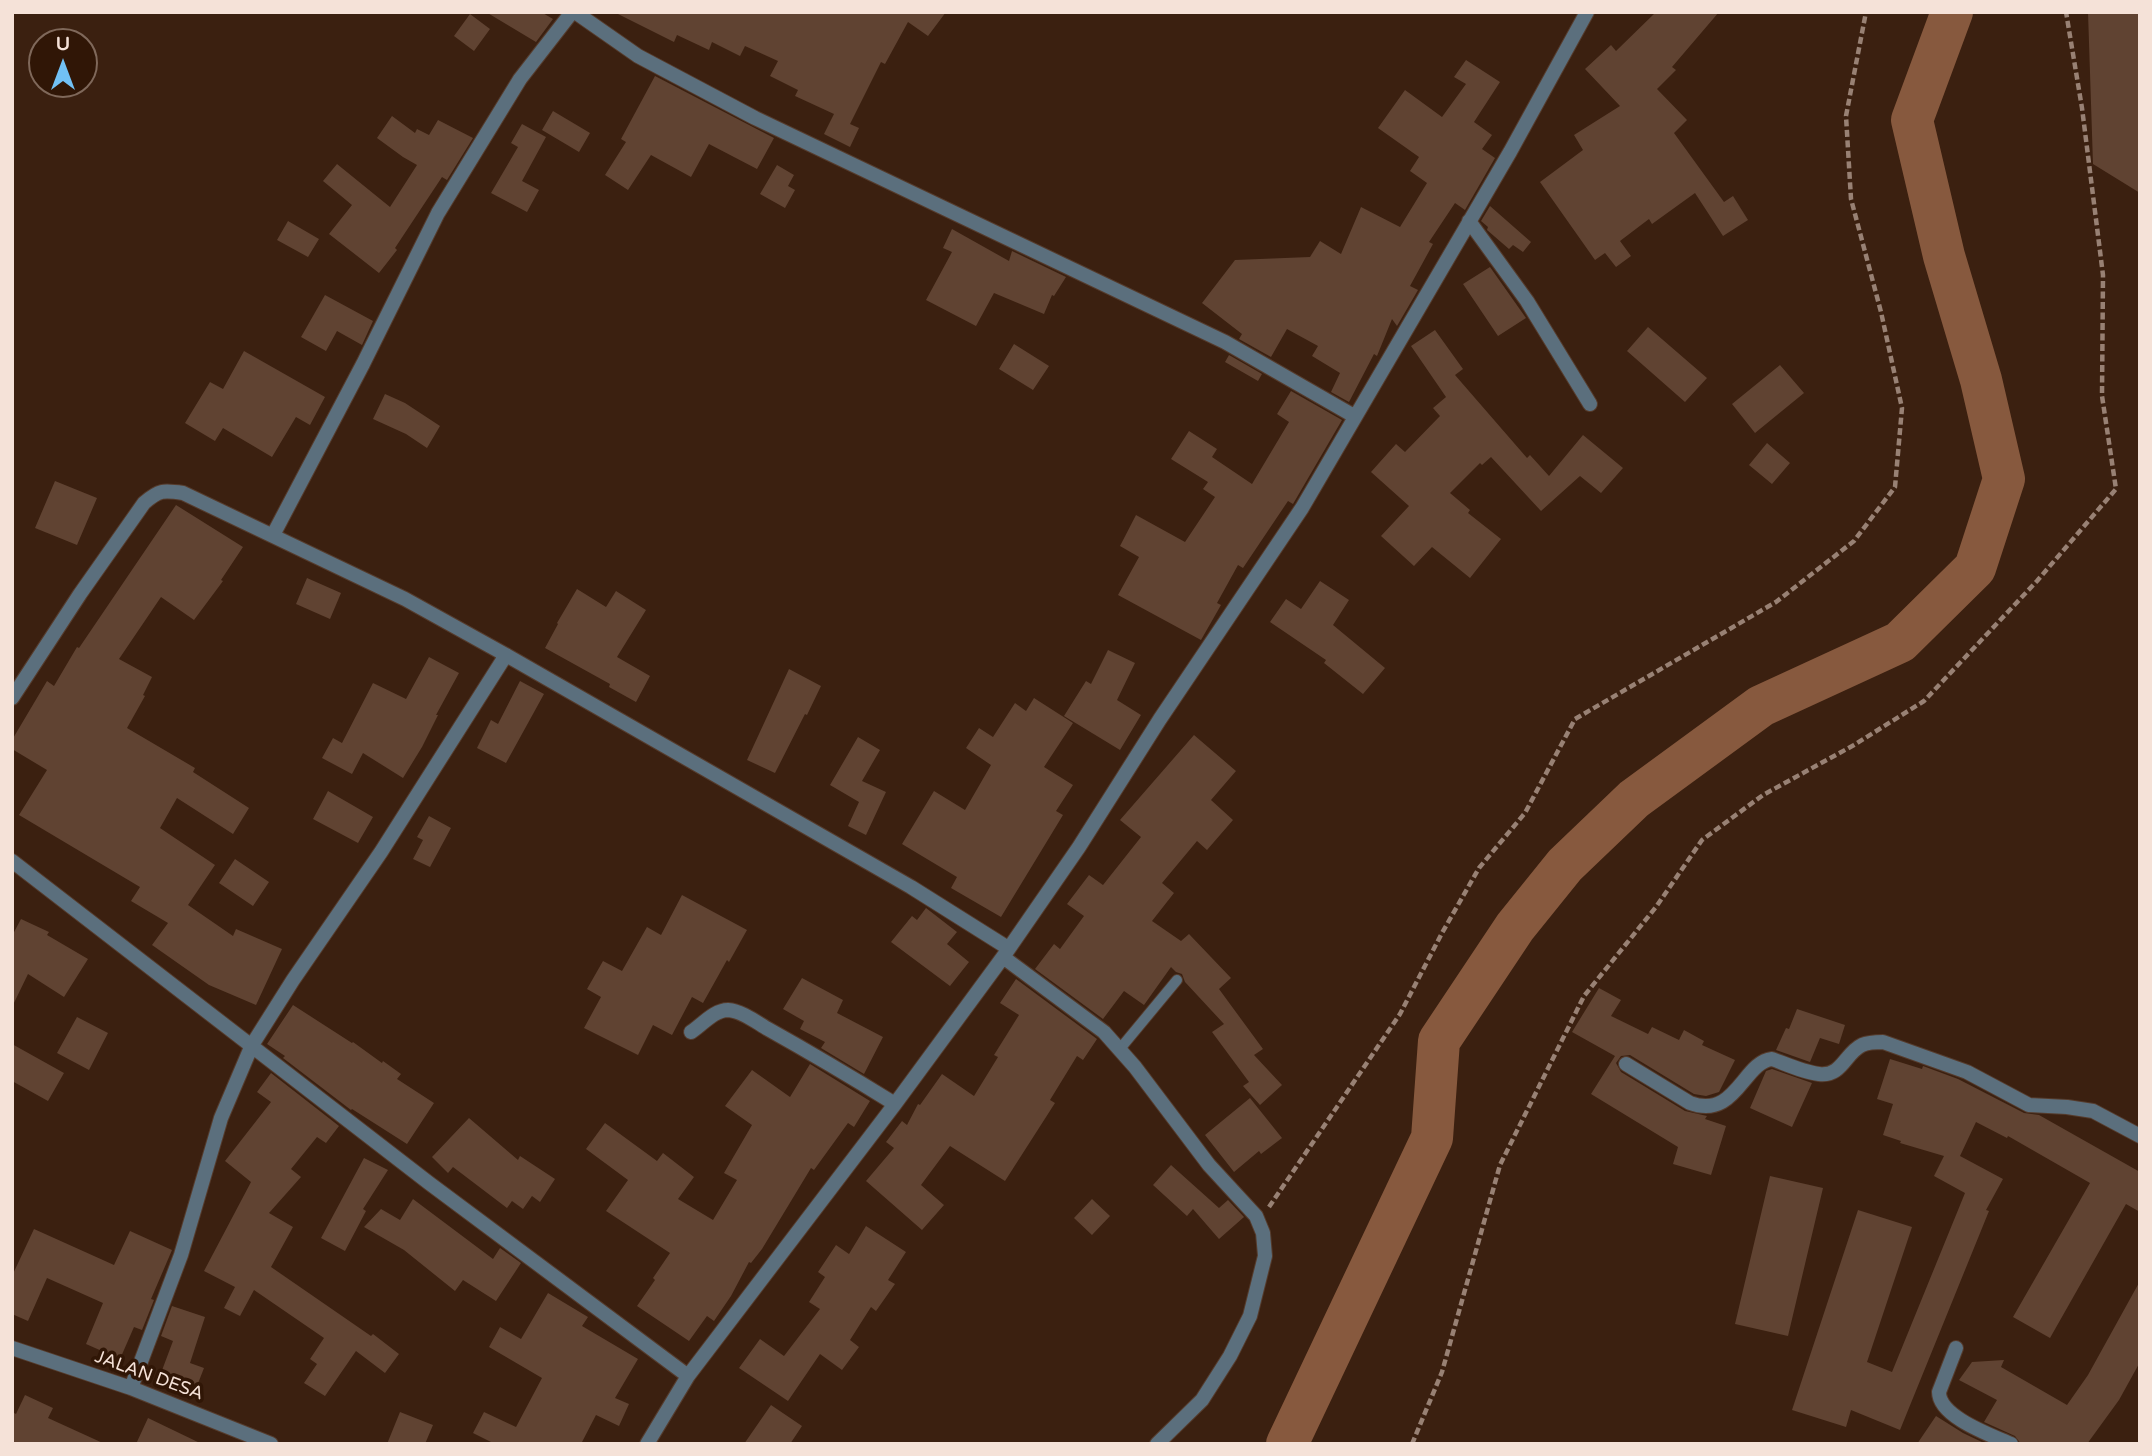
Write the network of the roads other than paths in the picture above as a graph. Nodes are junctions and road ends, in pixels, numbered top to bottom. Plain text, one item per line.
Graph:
1 (573, 12) edge
2 (1587, 12) edge
3 (1469, 221) junction
4 (1590, 404) dead end
5 (1354, 416) junction
6 (273, 535) junction
7 (506, 654) junction
8 (12, 698) edge
9 (12, 861) edge
10 (1005, 952) junction
11 (1177, 980) dead end
12 (691, 1032) dead end
13 (252, 1045) junction
14 (1119, 1050) junction
15 (1626, 1064) dead end
16 (895, 1104) junction
17 (2140, 1136) edge
18 (12, 1348) edge
19 (1956, 1348) dead end
20 (688, 1376) junction
21 (131, 1388) junction
22 (271, 1444) edge
23 (647, 1444) edge
24 (1157, 1444) edge
25 (2011, 1444) edge

1 - 5 street
1 - 6 street
2 - 3 street
3 - 4 street
3 - 5 street
5 - 10 street
6 - 7 street
6 - 8 street
7 - 10 street
7 - 13 street
9 - 13 street
10 - 14 street
10 - 16 street
11 - 14 lane
12 - 16 street
13 - 20 street
13 - 21 street
14 - 24 street
15 - 17 street
16 - 20 street
18 - 21 street, JALAN DESA
19 - 25 street
20 - 23 street
21 - 22 street, JALAN DESA

